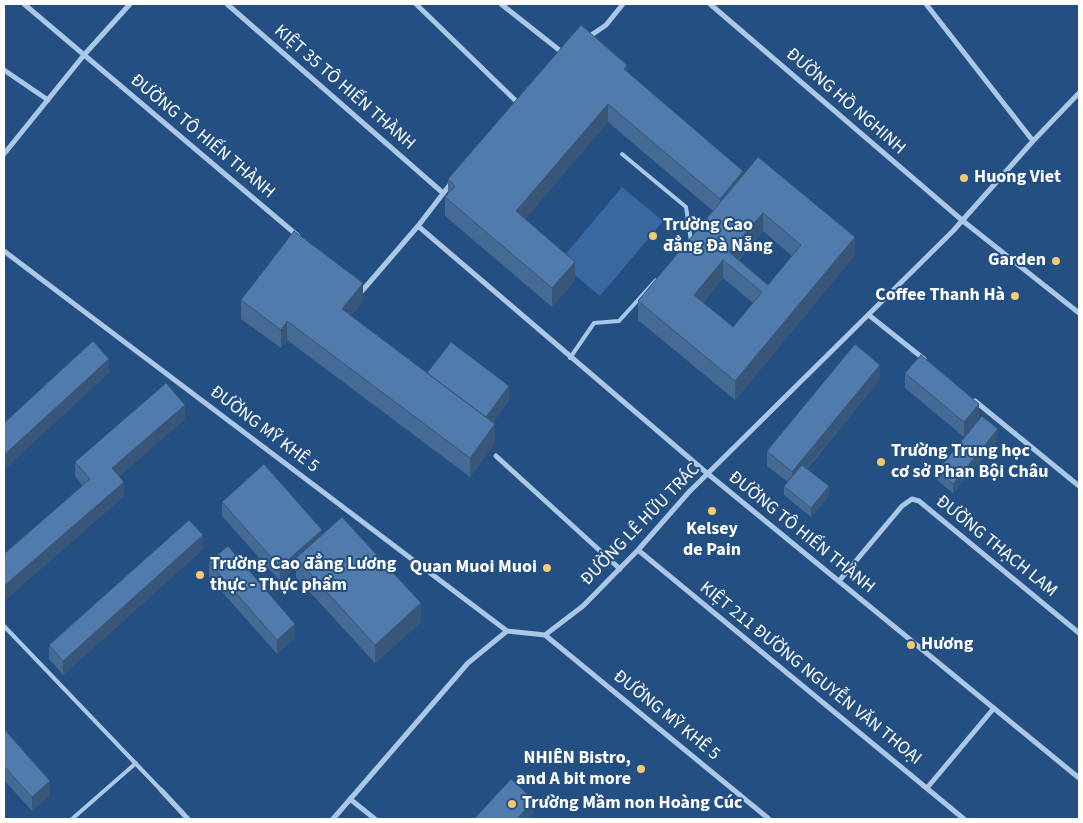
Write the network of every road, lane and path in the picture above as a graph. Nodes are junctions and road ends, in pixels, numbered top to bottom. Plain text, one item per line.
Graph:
1 (24, 4) edge
2 (130, 4) edge
3 (227, 4) edge
4 (416, 4) edge
5 (501, 4) edge
6 (623, 4) edge
7 (710, 4) edge
8 (926, 4) edge
9 (585, 39) edge
10 (570, 49) edge
11 (84, 54) junction
12 (563, 54) junction
13 (557, 60) edge
14 (4, 70) edge
15 (1079, 93) edge
16 (524, 95) edge
17 (48, 100) junction
18 (517, 102) junction
19 (511, 109) edge
20 (1033, 141) junction
21 (4, 154) edge
22 (622, 154) dead end
23 (456, 178) edge
24 (444, 193) junction
25 (963, 221) junction
26 (418, 226) junction
27 (302, 240) edge
28 (684, 248) edge
29 (5, 254) edge
30 (658, 278) edge
31 (354, 284) edge
32 (1079, 313) edge
33 (870, 316) junction
34 (570, 358) junction
35 (930, 364) edge
36 (967, 394) edge
37 (496, 456) dead end
38 (708, 474) junction
39 (1079, 486) edge
40 (638, 550) junction
41 (620, 569) junction
42 (839, 581) junction
43 (4, 626) edge
44 (507, 631) junction
45 (1079, 633) edge
46 (545, 635) junction
47 (994, 708) junction
48 (136, 763) junction
49 (1079, 778) edge
50 (927, 788) junction
51 (161, 790) joint
52 (350, 798) junction
53 (72, 819) edge
54 (188, 819) edge
55 (333, 819) edge
56 (375, 819) edge
57 (769, 819) edge
58 (964, 819) edge

1 - 11 street, ĐƯỜNG TÔ HIẾN THÀNH
2 - 11 street
3 - 24 street, KIỆT 35 TÔ HIẾN THÀNH
4 - 18 street
5 - 12 street
6 - 9 street
7 - 25 street, ĐƯỜNG HỒ NGHINH
8 - 20 street
10 - 12 street
11 - 17 street
11 - 27 street, ĐƯỜNG TÔ HIẾN THÀNH
12 - 13 street
14 - 17 street
15 - 20 street, ĐƯỜNG LÊ HỮU TRÁC
16 - 18 street
17 - 21 street
18 - 19 street
20 - 25 street, ĐƯỜNG LÊ HỮU TRÁC
22 - 28 lane
23 - 24 street
24 - 26 street
25 - 32 street, ĐƯỜNG HỒ NGHINH
25 - 33 street, ĐƯỜNG LÊ HỮU TRÁC
26 - 31 street
26 - 34 street, ĐƯỜNG TÔ HIẾN THÀNH
29 - 44 street, ĐƯỜNG MỸ KHÊ 5
30 - 34 lane
33 - 35 street
33 - 38 street, ĐƯỜNG LÊ HỮU TRÁC
34 - 38 street, ĐƯỜNG TÔ HIẾN THÀNH
36 - 39 street
37 - 41 street
38 - 40 street, ĐƯỜNG LÊ HỮU TRÁC
38 - 42 street, ĐƯỜNG TÔ HIẾN THÀNH
40 - 41 street, ĐƯỜNG LÊ HỮU TRÁC
40 - 50 street, KIỆT 211 ĐƯỜNG NGUYỄN VĂN THOẠI
41 - 46 street, ĐƯỜNG LÊ HỮU TRÁC
42 - 45 street, ĐƯỜNG THẠCH LAM
42 - 47 street, ĐƯỜNG TÔ HIẾN THÀNH
43 - 48 lane
44 - 46 street
44 - 52 street
46 - 57 street, ĐƯỜNG MỸ KHÊ 5
47 - 49 street, ĐƯỜNG TÔ HIẾN THÀNH
47 - 50 street
48 - 51 lane
48 - 53 lane
50 - 58 street, KIỆT 211 ĐƯỜNG NGUYỄN VĂN THOẠI
51 - 54 street
52 - 55 street
52 - 56 street

